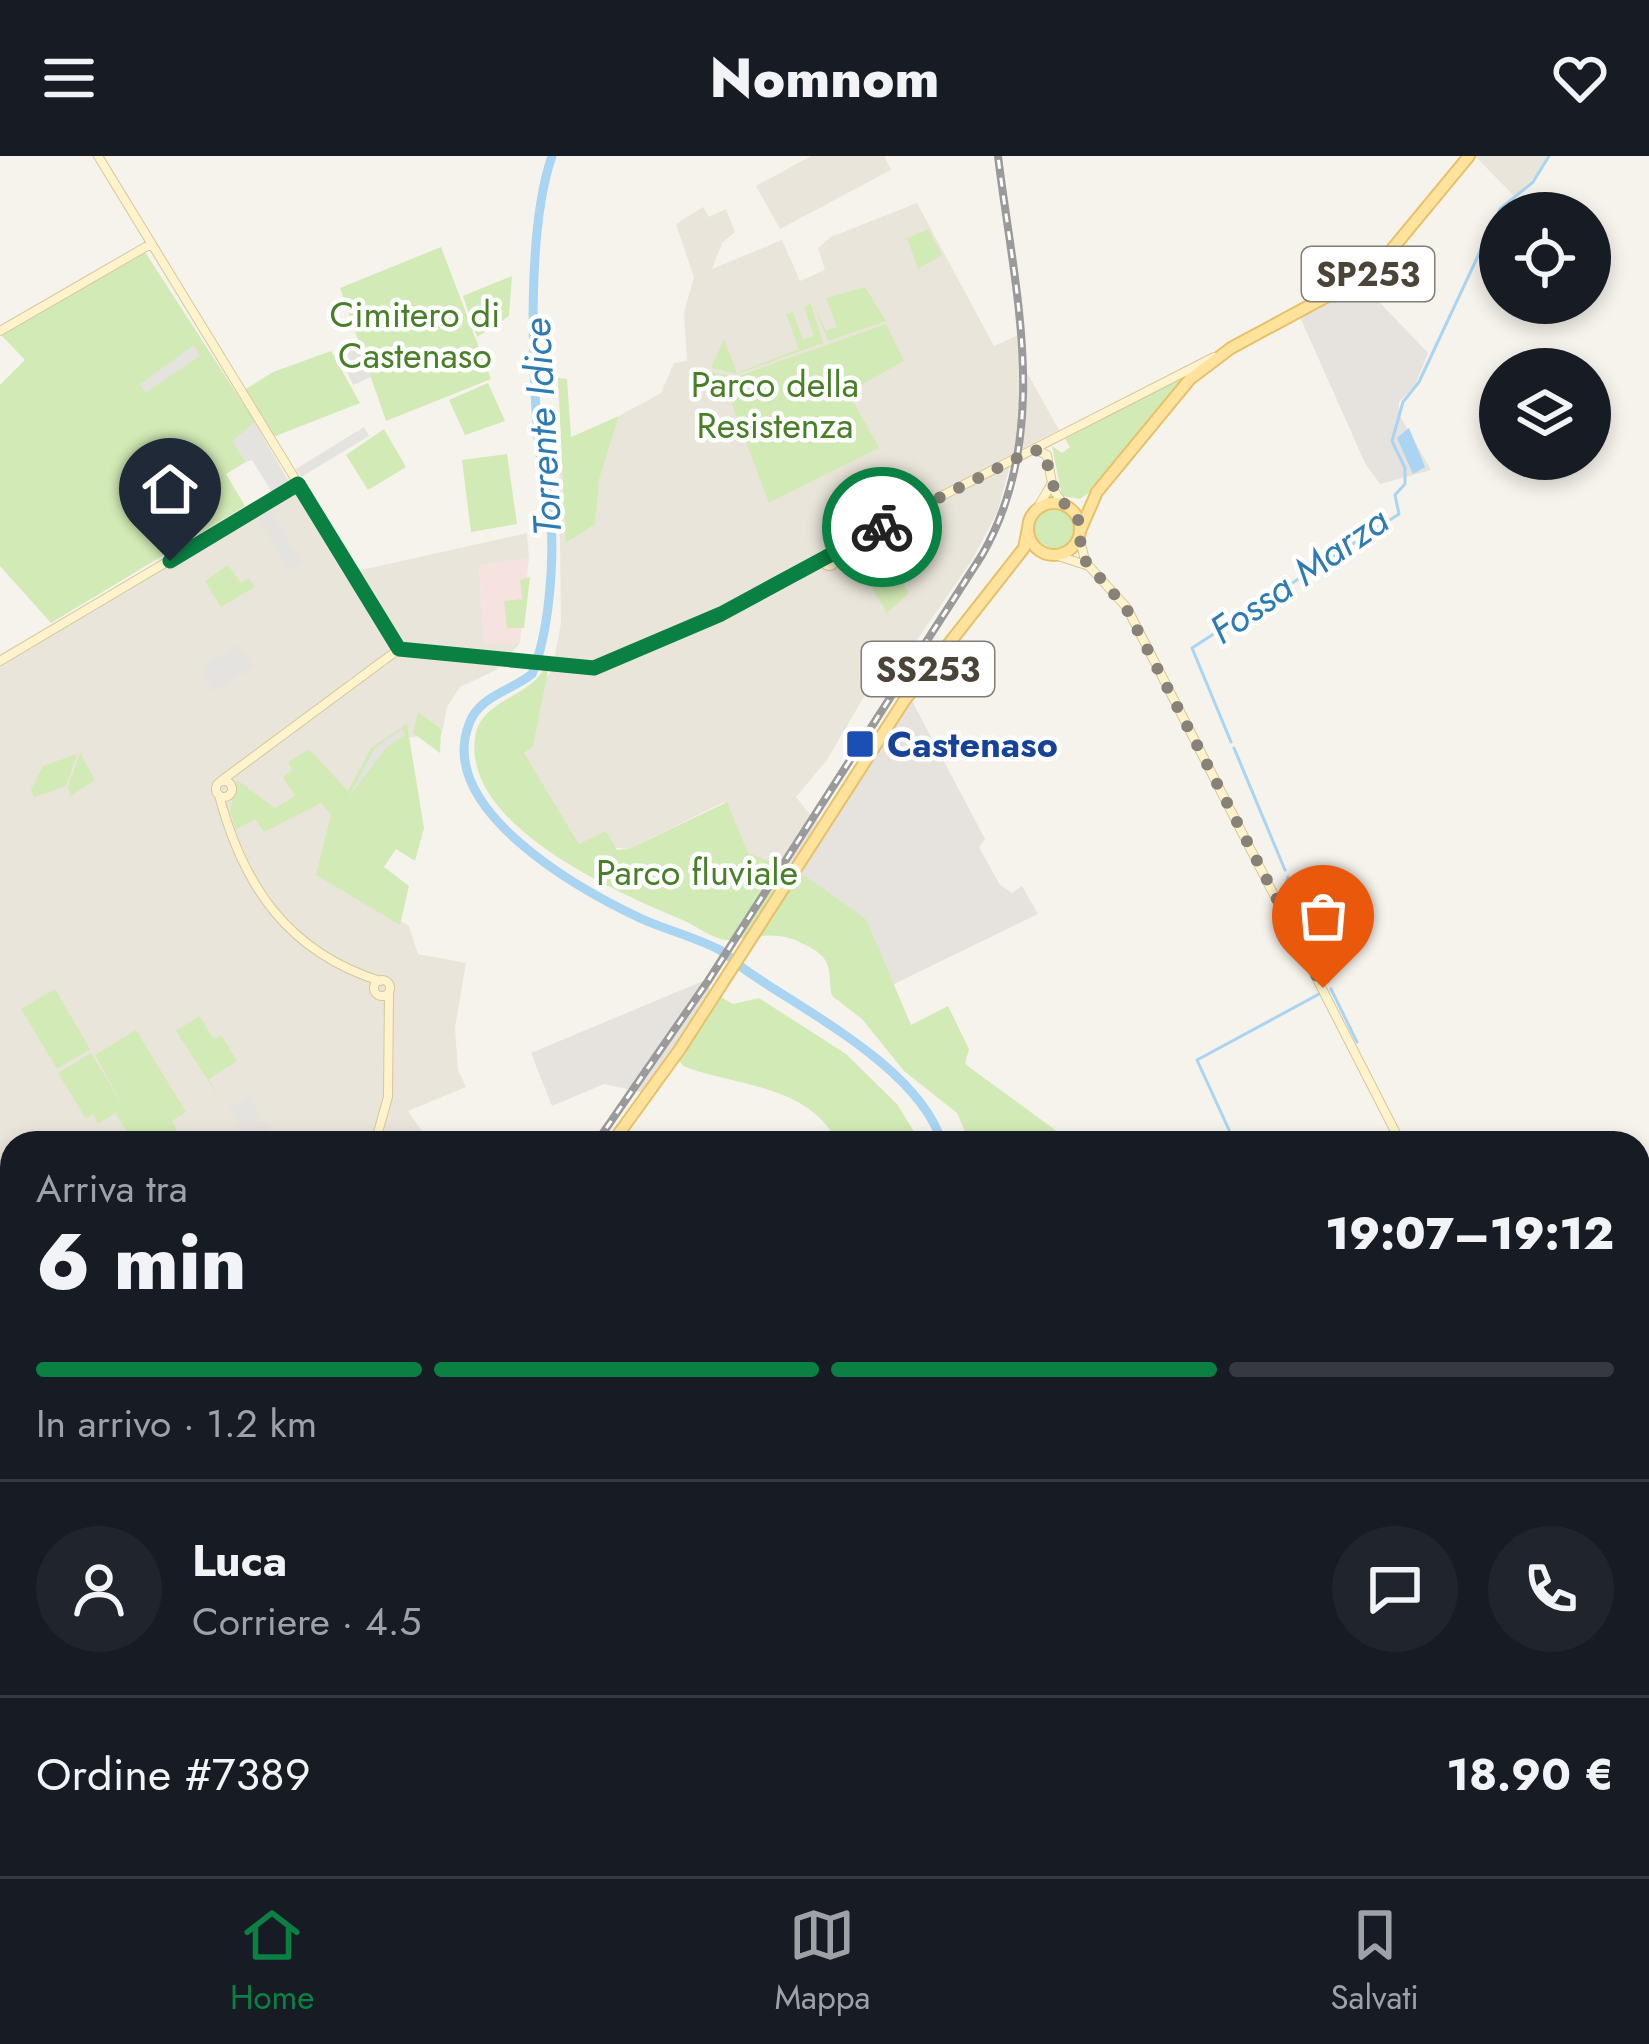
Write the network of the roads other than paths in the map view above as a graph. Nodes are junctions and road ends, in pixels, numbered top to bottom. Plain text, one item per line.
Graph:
1 (98, 156) edge
2 (1469, 156) edge
3 (149, 245) junction
4 (0, 331) edge
5 (1231, 348) junction
6 (1033, 450) junction
7 (1052, 481) junction
8 (298, 484) junction
9 (1096, 492) junction
10 (1063, 504) junction
11 (1037, 509) junction
12 (1028, 528) junction
13 (1079, 534) junction
14 (1049, 554) junction
15 (1015, 561) junction
16 (1089, 566) junction
17 (399, 649) junction
18 (0, 661) edge
19 (243, 764) junction
20 (227, 792) junction
21 (378, 1131) edge
22 (620, 1131) edge
23 (1395, 1131) edge

1 - 3 street
2 - 5 main road, SP253
3 - 4 street
3 - 8 street
5 - 6 street
5 - 9 main road
6 - 7 street
6 - 17 street
7 - 10 street
7 - 11 street
8 - 17 street
8 - 18 street
9 - 10 main road
9 - 13 main road
10 - 11 main road
10 - 13 main road
11 - 12 main road, SS253
12 - 14 main road
12 - 15 main road, SS253
13 - 14 main road
13 - 16 street
14 - 15 main road
14 - 16 street
15 - 22 main road, SS253
16 - 23 street
17 - 19 street
19 - 20 street
19 - 20 street
20 - 21 street

